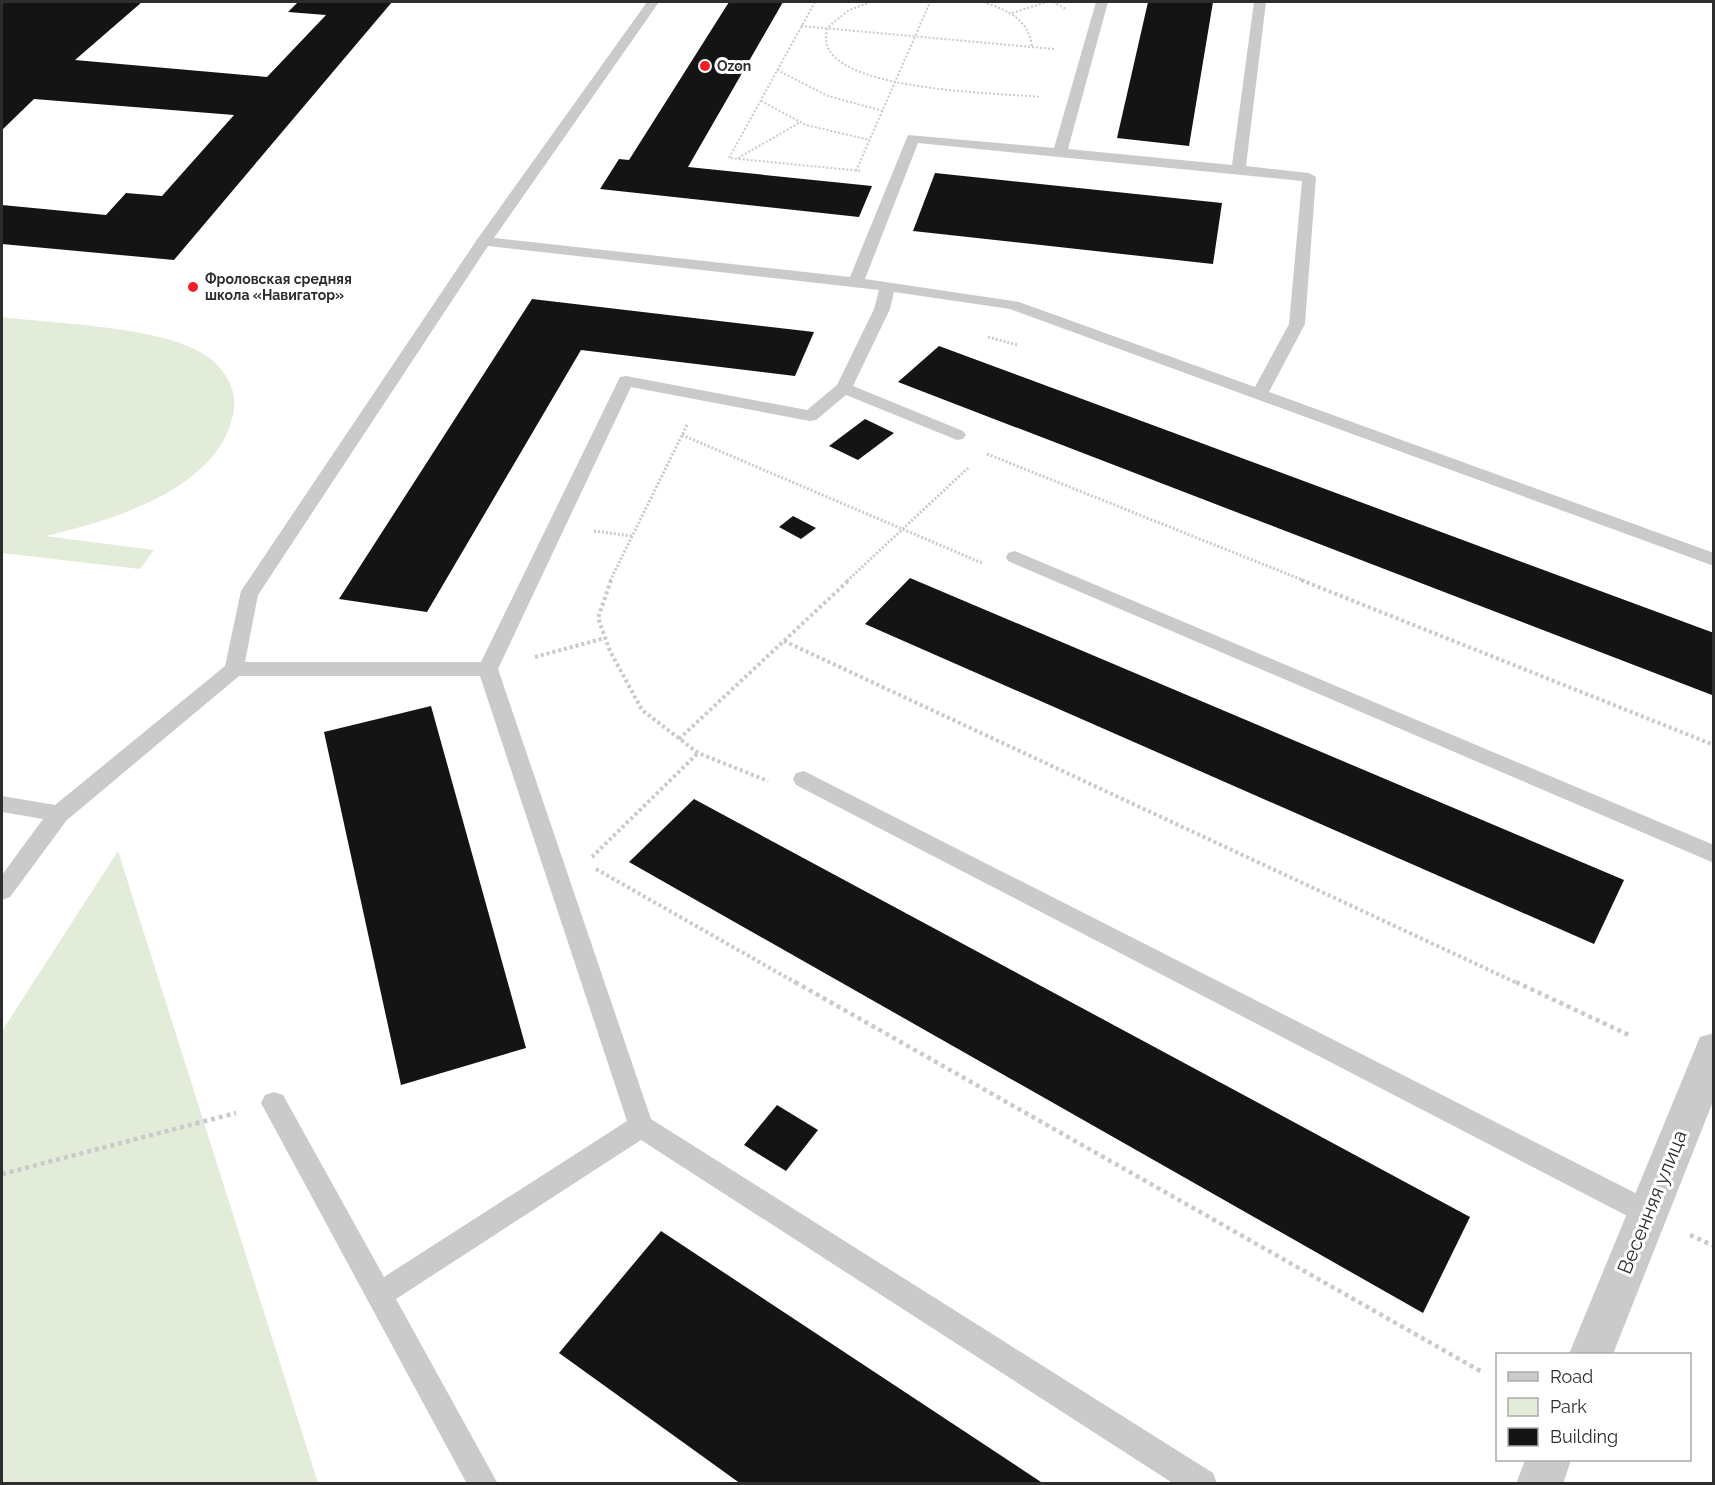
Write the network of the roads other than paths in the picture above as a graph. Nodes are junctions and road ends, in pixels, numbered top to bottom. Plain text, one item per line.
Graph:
1 (653, 2) edge
2 (1101, 2) edge
3 (1260, 2) edge
4 (1060, 153) junction
5 (1238, 170) junction
6 (484, 241) junction
7 (856, 282) junction
8 (888, 286) junction
9 (844, 388) junction
10 (1259, 395) junction
11 (957, 435) dead end
12 (1015, 557) dead end
13 (1713, 560) edge
14 (234, 669) junction
15 (488, 669) junction
16 (804, 779) road end
17 (2, 804) edge
18 (59, 814) junction
19 (1713, 855) edge
20 (2, 891) edge
21 (1713, 1049) edge
22 (274, 1103) road end
23 (641, 1126) junction
24 (1648, 1213) junction
25 (379, 1295) junction
26 (1591, 1353) edge
27 (1548, 1461) edge
28 (483, 1484) edge
29 (1202, 1484) edge
30 (1539, 1484) edge

1 - 6 lane
2 - 4 lane
3 - 5 lane
4 - 5 lane
4 - 7 lane
5 - 10 lane
6 - 7 lane
6 - 14 lane
7 - 8 lane
8 - 9 lane
8 - 10 lane
9 - 11 lane
9 - 15 lane
10 - 13 lane
12 - 19 lane
14 - 15 lane
14 - 18 lane
15 - 23 lane
16 - 24 lane
17 - 18 lane
18 - 20 lane
21 - 24 street, Весенняя улица
22 - 25 lane
23 - 25 lane
23 - 29 lane
24 - 26 street, Весенняя улица
25 - 28 lane
27 - 30 street

